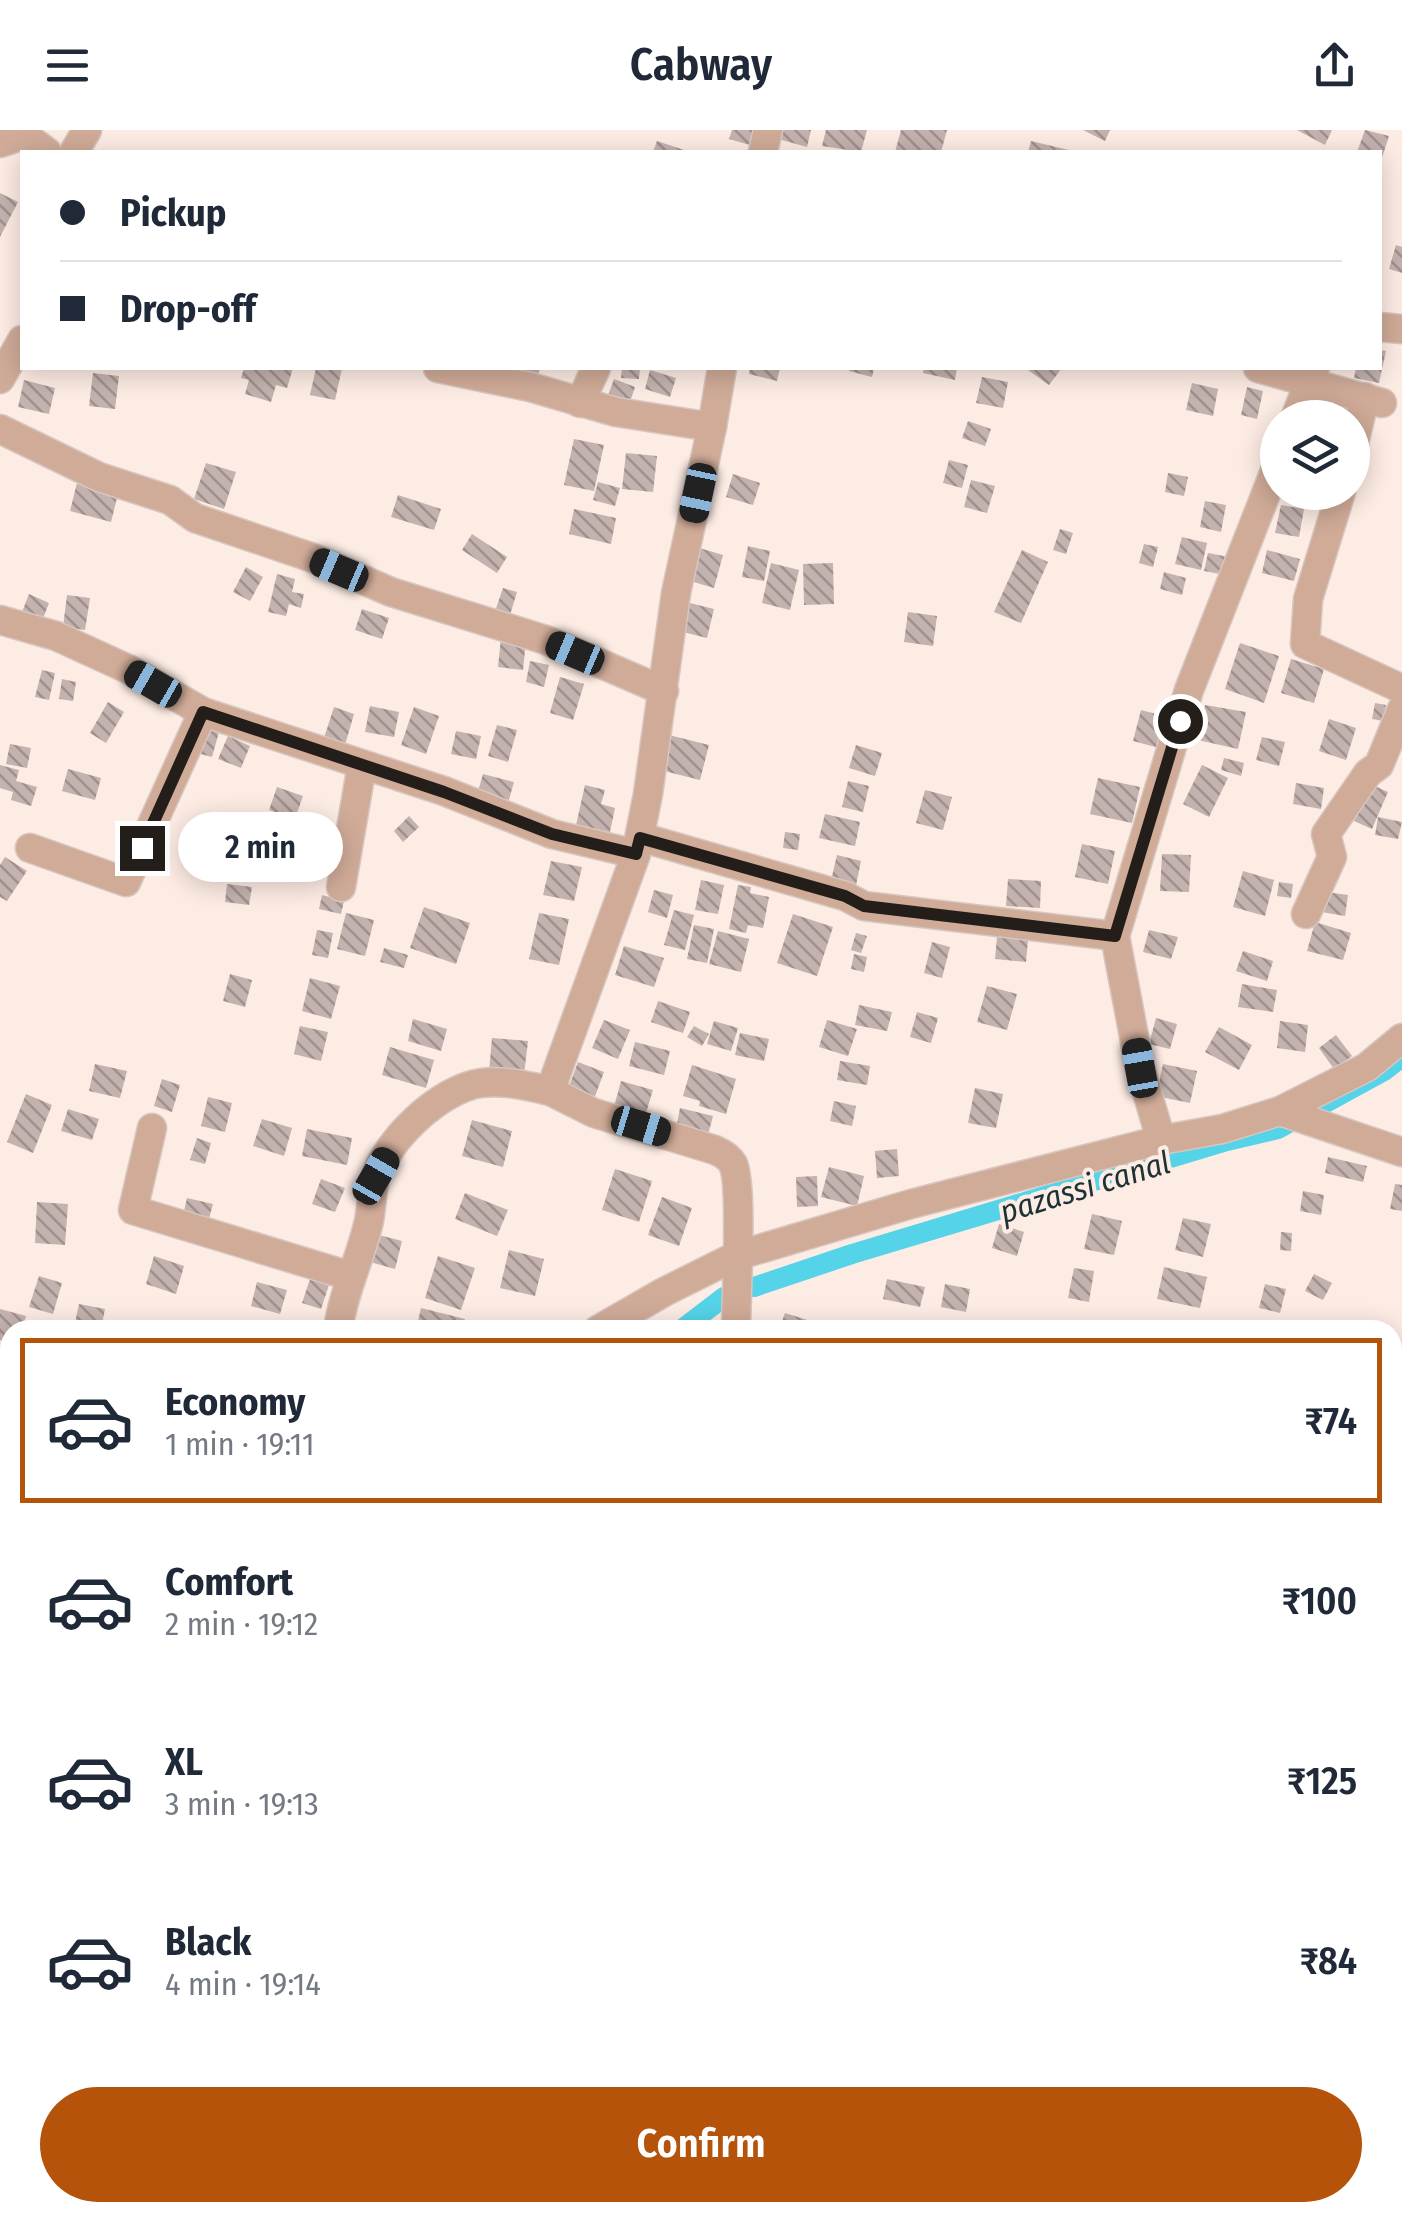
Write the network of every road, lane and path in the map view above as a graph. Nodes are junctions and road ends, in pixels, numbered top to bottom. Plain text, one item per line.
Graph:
1 (0, 143) edge
2 (44, 150) edge
3 (20, 344) edge
4 (448, 370) edge
5 (595, 370) edge
6 (722, 370) edge
7 (1276, 370) edge
8 (1312, 374) edge
9 (0, 379) edge
10 (1302, 400) edge
11 (580, 403) junction
12 (1370, 409) edge
13 (712, 427) junction
14 (0, 429) edge
15 (1260, 509) edge
16 (1335, 510) edge
17 (0, 620) edge
18 (1402, 689) edge
19 (664, 692) junction
20 (1402, 709) edge
21 (203, 712) junction
22 (362, 765) junction
23 (638, 846) junction
24 (30, 848) dead end
25 (341, 886) dead end
26 (1306, 914) dead end
27 (1115, 936) junction
28 (1402, 1038) edge
29 (550, 1091) junction
30 (1280, 1112) junction
31 (152, 1128) dead end
32 (1162, 1140) junction
33 (1402, 1152) edge
34 (736, 1256) junction
35 (350, 1276) junction
36 (339, 1320) edge
37 (617, 1320) edge
38 (736, 1320) edge

1 - 2 street
3 - 9 street
4 - 11 street
5 - 11 street
6 - 13 street
7 - 8 street
8 - 10 street
8 - 12 street
11 - 13 street
13 - 19 street
14 - 19 street
15 - 27 street
16 - 18 street
17 - 21 street
19 - 23 street
20 - 26 street
21 - 22 street
21 - 24 street
22 - 23 street
22 - 25 street
23 - 27 street
23 - 29 street
27 - 32 street
28 - 30 street
29 - 34 street
29 - 35 street
30 - 32 street
30 - 33 street
31 - 35 street
32 - 34 street
34 - 37 street
34 - 38 street
35 - 36 street

